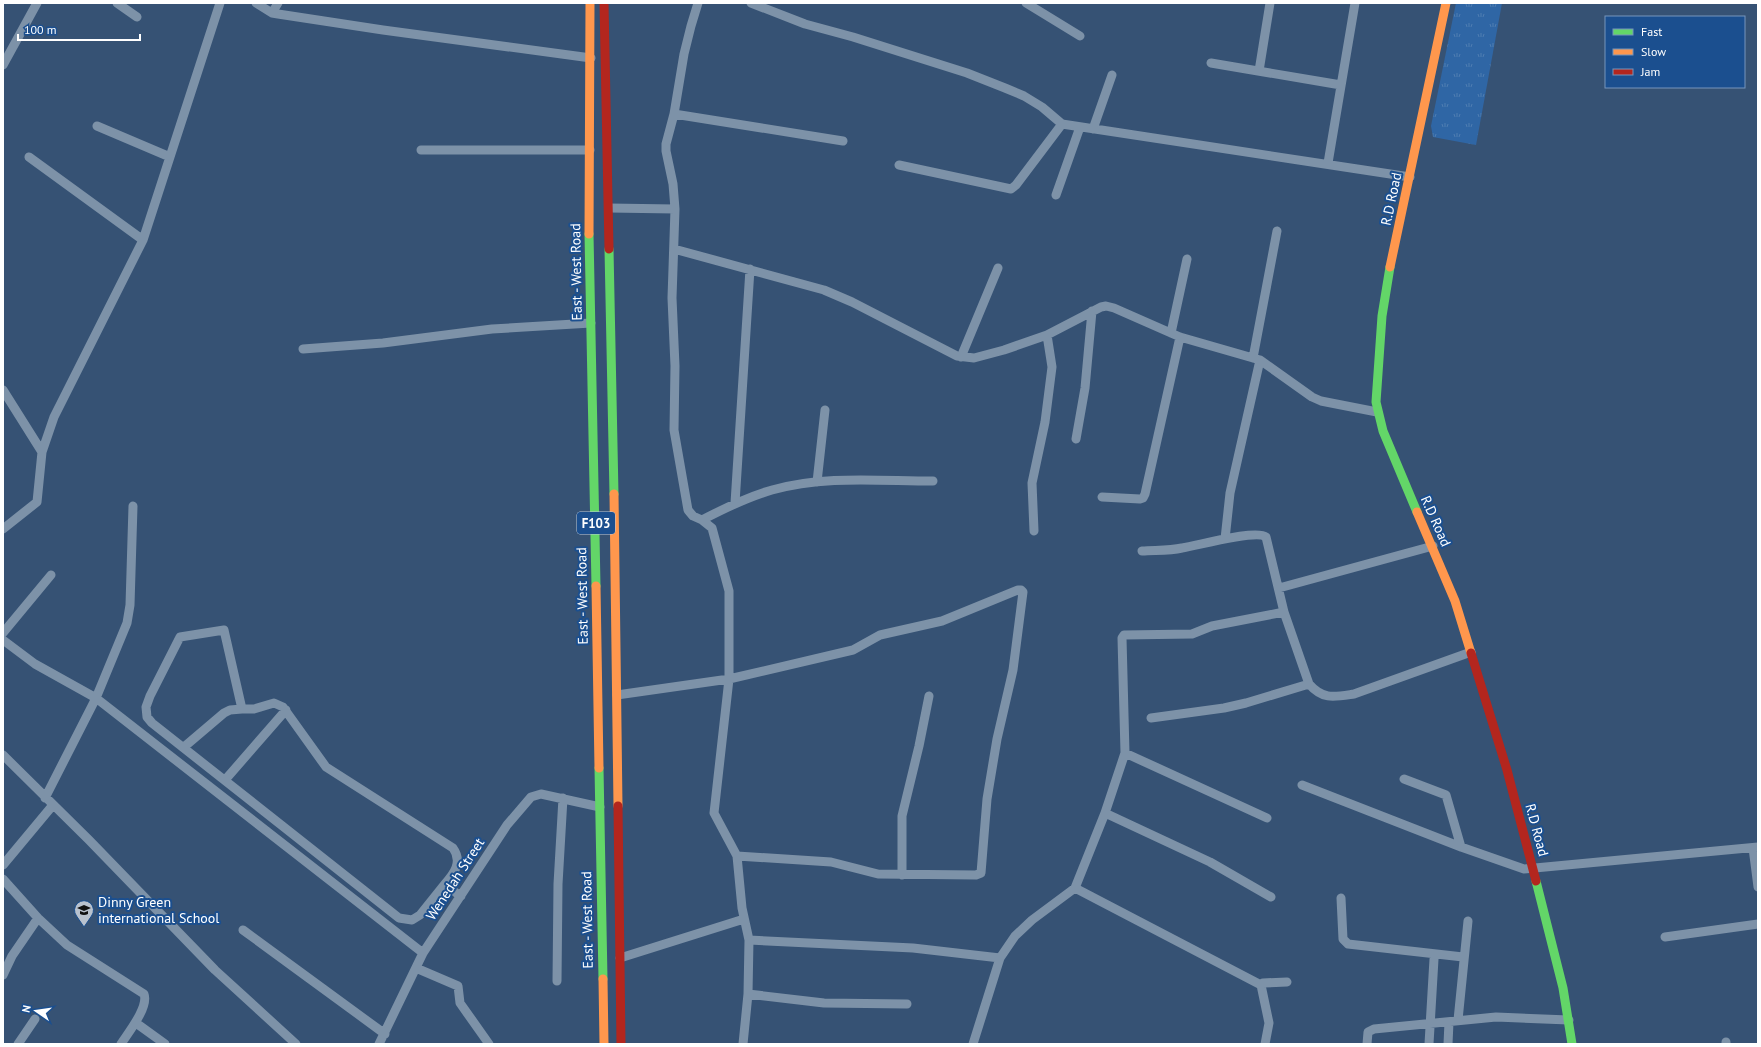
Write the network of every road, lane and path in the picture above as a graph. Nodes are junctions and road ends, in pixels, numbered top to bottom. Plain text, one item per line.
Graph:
1 (37, 3) edge
2 (117, 3) edge
3 (220, 3) edge
4 (256, 3) edge
5 (278, 3) edge
6 (590, 3) edge
7 (604, 3) edge
8 (698, 3) edge
9 (751, 3) edge
10 (1026, 3) edge
11 (1270, 3) edge
12 (1355, 3) edge
13 (1446, 3) edge
14 (272, 13) junction
15 (137, 17) dead end
16 (1080, 36) dead end
17 (591, 58) junction
18 (1211, 63) dead end
19 (3, 65) edge
20 (1259, 71) junction
21 (1112, 75) dead end
22 (1341, 85) junction
23 (674, 114) junction
24 (1062, 124) junction
25 (97, 126) dead end
26 (1080, 127) junction
27 (1093, 129) junction
28 (843, 141) dead end
29 (421, 150) dead end
30 (590, 150) junction
31 (29, 157) dead end
32 (170, 157) junction
33 (1328, 163) junction
34 (899, 165) dead end
35 (1410, 177) junction
36 (1056, 195) dead end
37 (609, 208) junction
38 (675, 209) junction
39 (1277, 231) dead end
40 (143, 240) junction
41 (674, 249) junction
42 (1187, 258) dead end
43 (998, 268) dead end
44 (750, 269) junction
45 (1092, 311) junction
46 (591, 323) junction
47 (1047, 335) junction
48 (1175, 335) junction
49 (303, 349) dead end
50 (961, 357) junction
51 (1257, 359) junction
52 (3, 390) edge
53 (825, 410) dead end
54 (1377, 412) junction
55 (1076, 439) dead end
56 (42, 452) junction
57 (933, 481) dead end
58 (817, 482) junction
59 (1102, 497) dead end
60 (735, 503) junction
61 (133, 506) dead end
62 (702, 520) junction
63 (3, 529) edge
64 (1034, 531) dead end
65 (615, 539) junction
66 (1225, 539) junction
67 (596, 540) junction
68 (1433, 546) junction
69 (1142, 551) dead end
70 (51, 575) dead end
71 (1279, 588) junction
72 (1284, 612) junction
73 (3, 633) edge
74 (3, 640) edge
75 (1471, 652) junction
76 (729, 679) junction
77 (1310, 684) junction
78 (617, 695) junction
79 (929, 696) dead end
80 (96, 698) junction
81 (242, 709) junction
82 (286, 710) junction
83 (1151, 718) dead end
84 (184, 747) junction
85 (1124, 753) junction
86 (3, 755) edge
87 (1404, 779) dead end
88 (225, 780) junction
89 (1302, 785) dead end
90 (45, 798) junction
91 (563, 798) junction
92 (52, 805) junction
93 (600, 807) junction
94 (1105, 813) junction
95 (1267, 818) dead end
96 (1461, 847) junction
97 (1756, 848) edge
98 (737, 856) junction
99 (3, 865) edge
100 (1533, 869) junction
101 (902, 875) junction
102 (3, 879) edge
103 (444, 885) junction
104 (1758, 887) edge
105 (1075, 888) junction
106 (461, 896) junction
107 (1271, 897) dead end
108 (1341, 898) dead end
109 (38, 918) junction
110 (744, 919) junction
111 (1468, 920) dead end
112 (1758, 924) edge
113 (244, 930) dead end
114 (1665, 937) dead end
115 (749, 940) junction
116 (423, 953) junction
117 (1464, 957) junction
118 (620, 958) junction
119 (1000, 958) junction
120 (1434, 959) dead end
121 (416, 968) junction
122 (3, 975) edge
123 (557, 981) dead end
124 (1287, 982) dead end
125 (1261, 985) junction
126 (748, 994) junction
127 (907, 1004) dead end
128 (35, 1018) dead end
129 (1458, 1020) junction
130 (1568, 1020) junction
131 (1449, 1022) junction
132 (136, 1023) junction
133 (385, 1034) junction
134 (291, 1042) edge
135 (18, 1044) edge
136 (121, 1044) edge
137 (165, 1044) edge
138 (379, 1044) edge
139 (489, 1044) edge
140 (604, 1044) edge
141 (621, 1044) edge
142 (743, 1044) edge
143 (973, 1044) edge
144 (1265, 1044) edge
145 (1367, 1044) edge
146 (1429, 1044) edge
147 (1448, 1044) edge
148 (1572, 1044) edge

1 - 19 street
2 - 15 street
3 - 32 street
4 - 14 street
5 - 14 street
6 - 17 main road, East - West Road / F103
7 - 37 main road, F103
8 - 23 street
9 - 24 street
10 - 16 street
11 - 20 street
12 - 22 street
13 - 35 main road, R.D Road
14 - 17 street
17 - 30 main road, East - West Road / F103
18 - 20 street
20 - 22 street
21 - 27 street
22 - 33 street
23 - 28 street
23 - 38 street
24 - 26 street
24 - 34 street
25 - 32 street
26 - 27 street
26 - 36 street
27 - 33 street
29 - 30 street
30 - 46 main road, East - West Road / F103
31 - 40 street
32 - 40 street
33 - 35 street
35 - 54 main road, R.D Road
37 - 38 street
37 - 65 main road, F103
38 - 41 street
39 - 51 street
40 - 56 street
41 - 44 street
41 - 62 street
42 - 48 street
43 - 50 street
44 - 50 street
44 - 60 street
45 - 47 street
45 - 48 street
45 - 55 street
46 - 49 street
46 - 67 main road, East - West Road / F103
47 - 50 street
47 - 64 street
48 - 51 street
48 - 59 street
51 - 54 street
51 - 66 street
52 - 56 street
53 - 58 street
54 - 68 main road, R.D Road
56 - 63 street
57 - 58 street
58 - 60 street
60 - 62 street
61 - 80 street
62 - 76 street
65 - 67 main road
65 - 78 main road, F103
66 - 69 street
66 - 71 street
67 - 93 main road, East - West Road / F103
68 - 71 street
68 - 75 main road, R.D Road
70 - 73 street
71 - 72 street
72 - 77 street
72 - 85 street
74 - 80 street
75 - 77 street
75 - 100 main road, R.D Road
76 - 78 street
76 - 98 street
76 - 101 street
77 - 83 street
78 - 118 main road, F103
79 - 101 street
80 - 90 street
80 - 116 street
81 - 82 street
81 - 84 street
81 - 84 street
82 - 88 street
82 - 103 street
84 - 88 street
85 - 94 street
85 - 95 street
86 - 90 street
87 - 96 street
88 - 103 street
89 - 96 street
90 - 92 street
91 - 93 street, Wenedah Street
91 - 106 street, Wenedah Street
91 - 123 street
92 - 99 street
92 - 134 street
93 - 140 main road, East - West Road / F103
94 - 105 street
94 - 107 street
96 - 100 street
97 - 100 street
97 - 104 street
98 - 101 street
98 - 110 street
100 - 130 main road, R.D Road
102 - 109 street
103 - 106 street
105 - 119 street
105 - 125 street
106 - 116 street, Wenedah Street
108 - 117 street
109 - 122 street
109 - 132 street
110 - 115 street
110 - 118 street
111 - 117 street
112 - 114 street
113 - 133 street
115 - 119 street
115 - 126 street
116 - 121 street, Wenedah Street
117 - 129 street
118 - 141 main road, F103
119 - 143 street
120 - 146 street
121 - 133 street, Wenedah Street
121 - 139 street
124 - 125 street
125 - 144 street
126 - 127 street
126 - 142 street
128 - 135 street
129 - 130 street
129 - 131 street
130 - 148 main road, R.D Road
131 - 145 street
131 - 147 street
132 - 136 street
132 - 137 street
133 - 138 street, Wenedah Street

